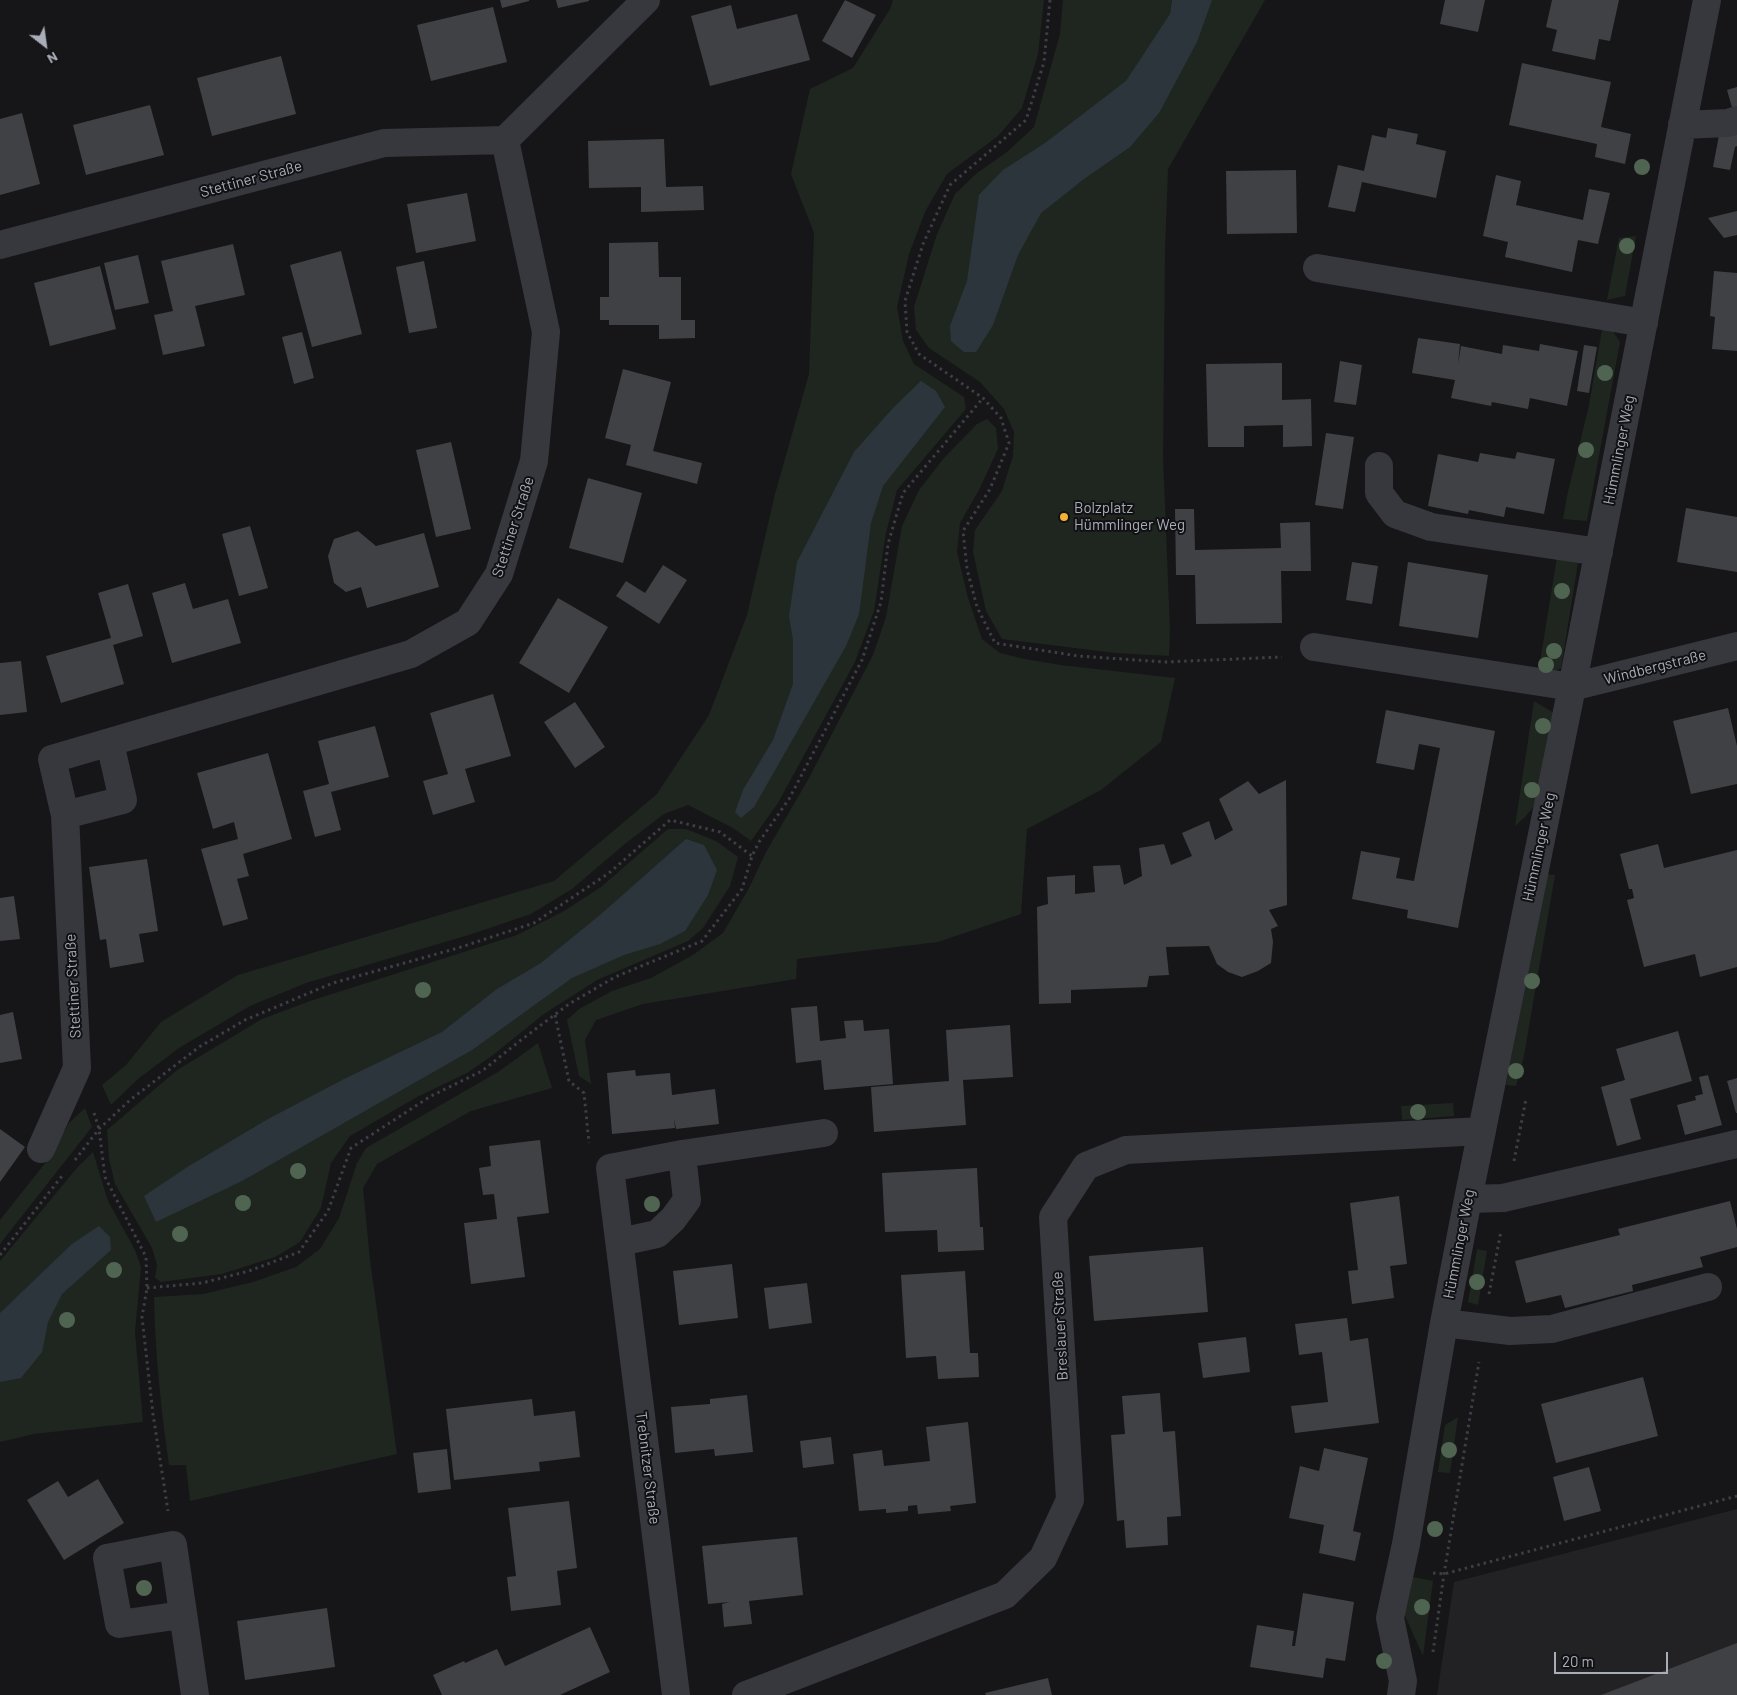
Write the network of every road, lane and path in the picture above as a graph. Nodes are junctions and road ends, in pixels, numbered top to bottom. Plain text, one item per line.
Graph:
1 (646, 0) edge
2 (1050, 0) edge
3 (1707, 0) edge
4 (1737, 120) edge
5 (1682, 125) junction
6 (505, 140) junction
7 (0, 245) edge
8 (1317, 268) dead end
9 (1644, 323) junction
10 (983, 398) junction
11 (1379, 466) dead end
12 (1599, 552) junction
13 (1737, 646) edge
14 (1314, 647) joint
15 (1572, 687) junction
16 (110, 743) junction
17 (65, 815) junction
18 (752, 856) junction
19 (555, 1015) junction
20 (77, 1068) junction
21 (1526, 1100) dead end
22 (99, 1129) junction
23 (1482, 1131) junction
24 (824, 1133) dead end
25 (1737, 1144) edge
26 (41, 1148) dead end
27 (590, 1150) dead end
28 (682, 1154) junction
29 (70, 1166) dead end
30 (64, 1174) dead end
31 (1507, 1198) junction
32 (1468, 1199) junction
33 (620, 1242) junction
34 (0, 1255) edge
35 (1708, 1287) dead end
36 (147, 1288) junction
37 (1444, 1324) junction
38 (1483, 1328) junction
39 (1737, 1496) edge
40 (173, 1545) junction
41 (1400, 1569) junction
42 (1444, 1574) junction
43 (182, 1615) junction
44 (1433, 1657) dead end
45 (195, 1695) edge
46 (676, 1695) edge
47 (746, 1695) edge
48 (1401, 1695) edge

1 - 6 street
2 - 10 path
3 - 5 street, Hümmlinger Weg
4 - 5 street
5 - 9 street, Hümmlinger Weg
6 - 7 street, Stettiner Straße
6 - 16 street, Stettiner Straße
8 - 9 street
9 - 12 street, Hümmlinger Weg
10 - 14 path
10 - 18 path
11 - 12 street
12 - 15 street, Hümmlinger Weg
13 - 15 street, Windbergstraße
14 - 15 street
15 - 23 street, Hümmlinger Weg
16 - 17 street, Stettiner Straße
16 - 17 street
17 - 20 street, Stettiner Straße
18 - 19 path
18 - 22 path
19 - 27 path
19 - 36 path
20 - 22 path
20 - 26 street, Stettiner Straße
21 - 31 path
22 - 29 path
22 - 36 path
23 - 32 street, Hümmlinger Weg
23 - 47 street, Breslauer Straße
24 - 28 street, Trebnitzer Straße
25 - 31 street
28 - 33 street
28 - 33 street, Trebnitzer Straße
30 - 34 path
31 - 32 street
31 - 38 path
32 - 37 street, Hümmlinger Weg
33 - 46 street, Trebnitzer Straße
35 - 38 street
36 - 40 path
37 - 38 street
37 - 41 street, Hümmlinger Weg
38 - 42 path
39 - 42 path
40 - 43 street
40 - 43 street
41 - 42 path
41 - 48 street, Hümmlinger Weg
42 - 44 path
43 - 45 street

